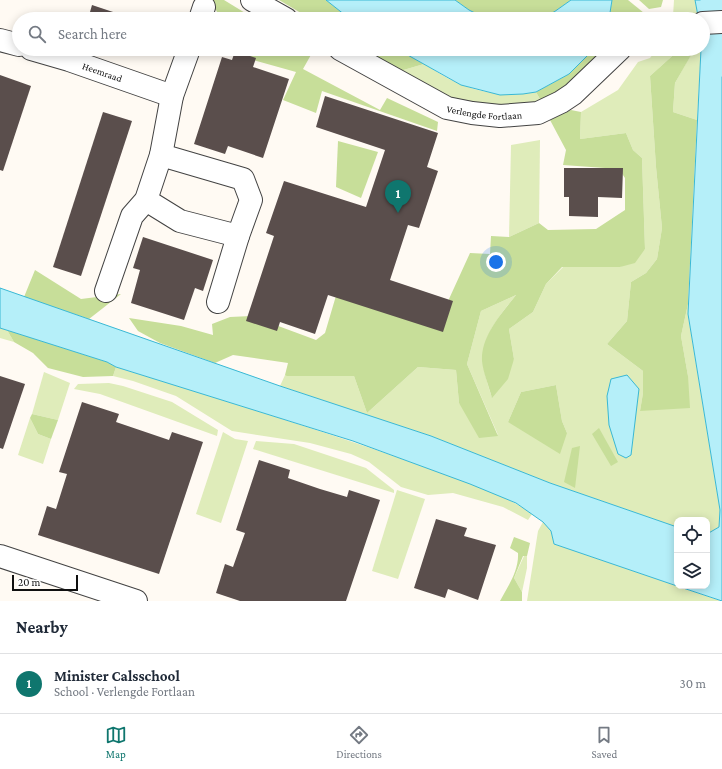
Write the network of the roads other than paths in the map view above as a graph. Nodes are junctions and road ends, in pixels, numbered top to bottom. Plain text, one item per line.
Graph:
1 (252, 0) edge
2 (273, 12) edge
3 (722, 22) edge
4 (710, 23) edge
5 (0, 40) edge
6 (12, 43) edge
7 (55, 56) edge
8 (186, 56) edge
9 (353, 56) edge
10 (613, 56) edge
11 (172, 96) junction
12 (161, 155) junction
13 (146, 200) junction
14 (238, 236) junction
15 (106, 291) dead end
16 (218, 302) dead end
17 (0, 556) edge
18 (128, 600) edge

1 - 2 street
3 - 4 street
5 - 6 street
7 - 11 street, Heemraad
8 - 11 street
9 - 10 street, Verlengde Fortlaan
11 - 12 street
12 - 13 street
12 - 14 street
13 - 14 street
13 - 15 street
14 - 16 street
17 - 18 street

